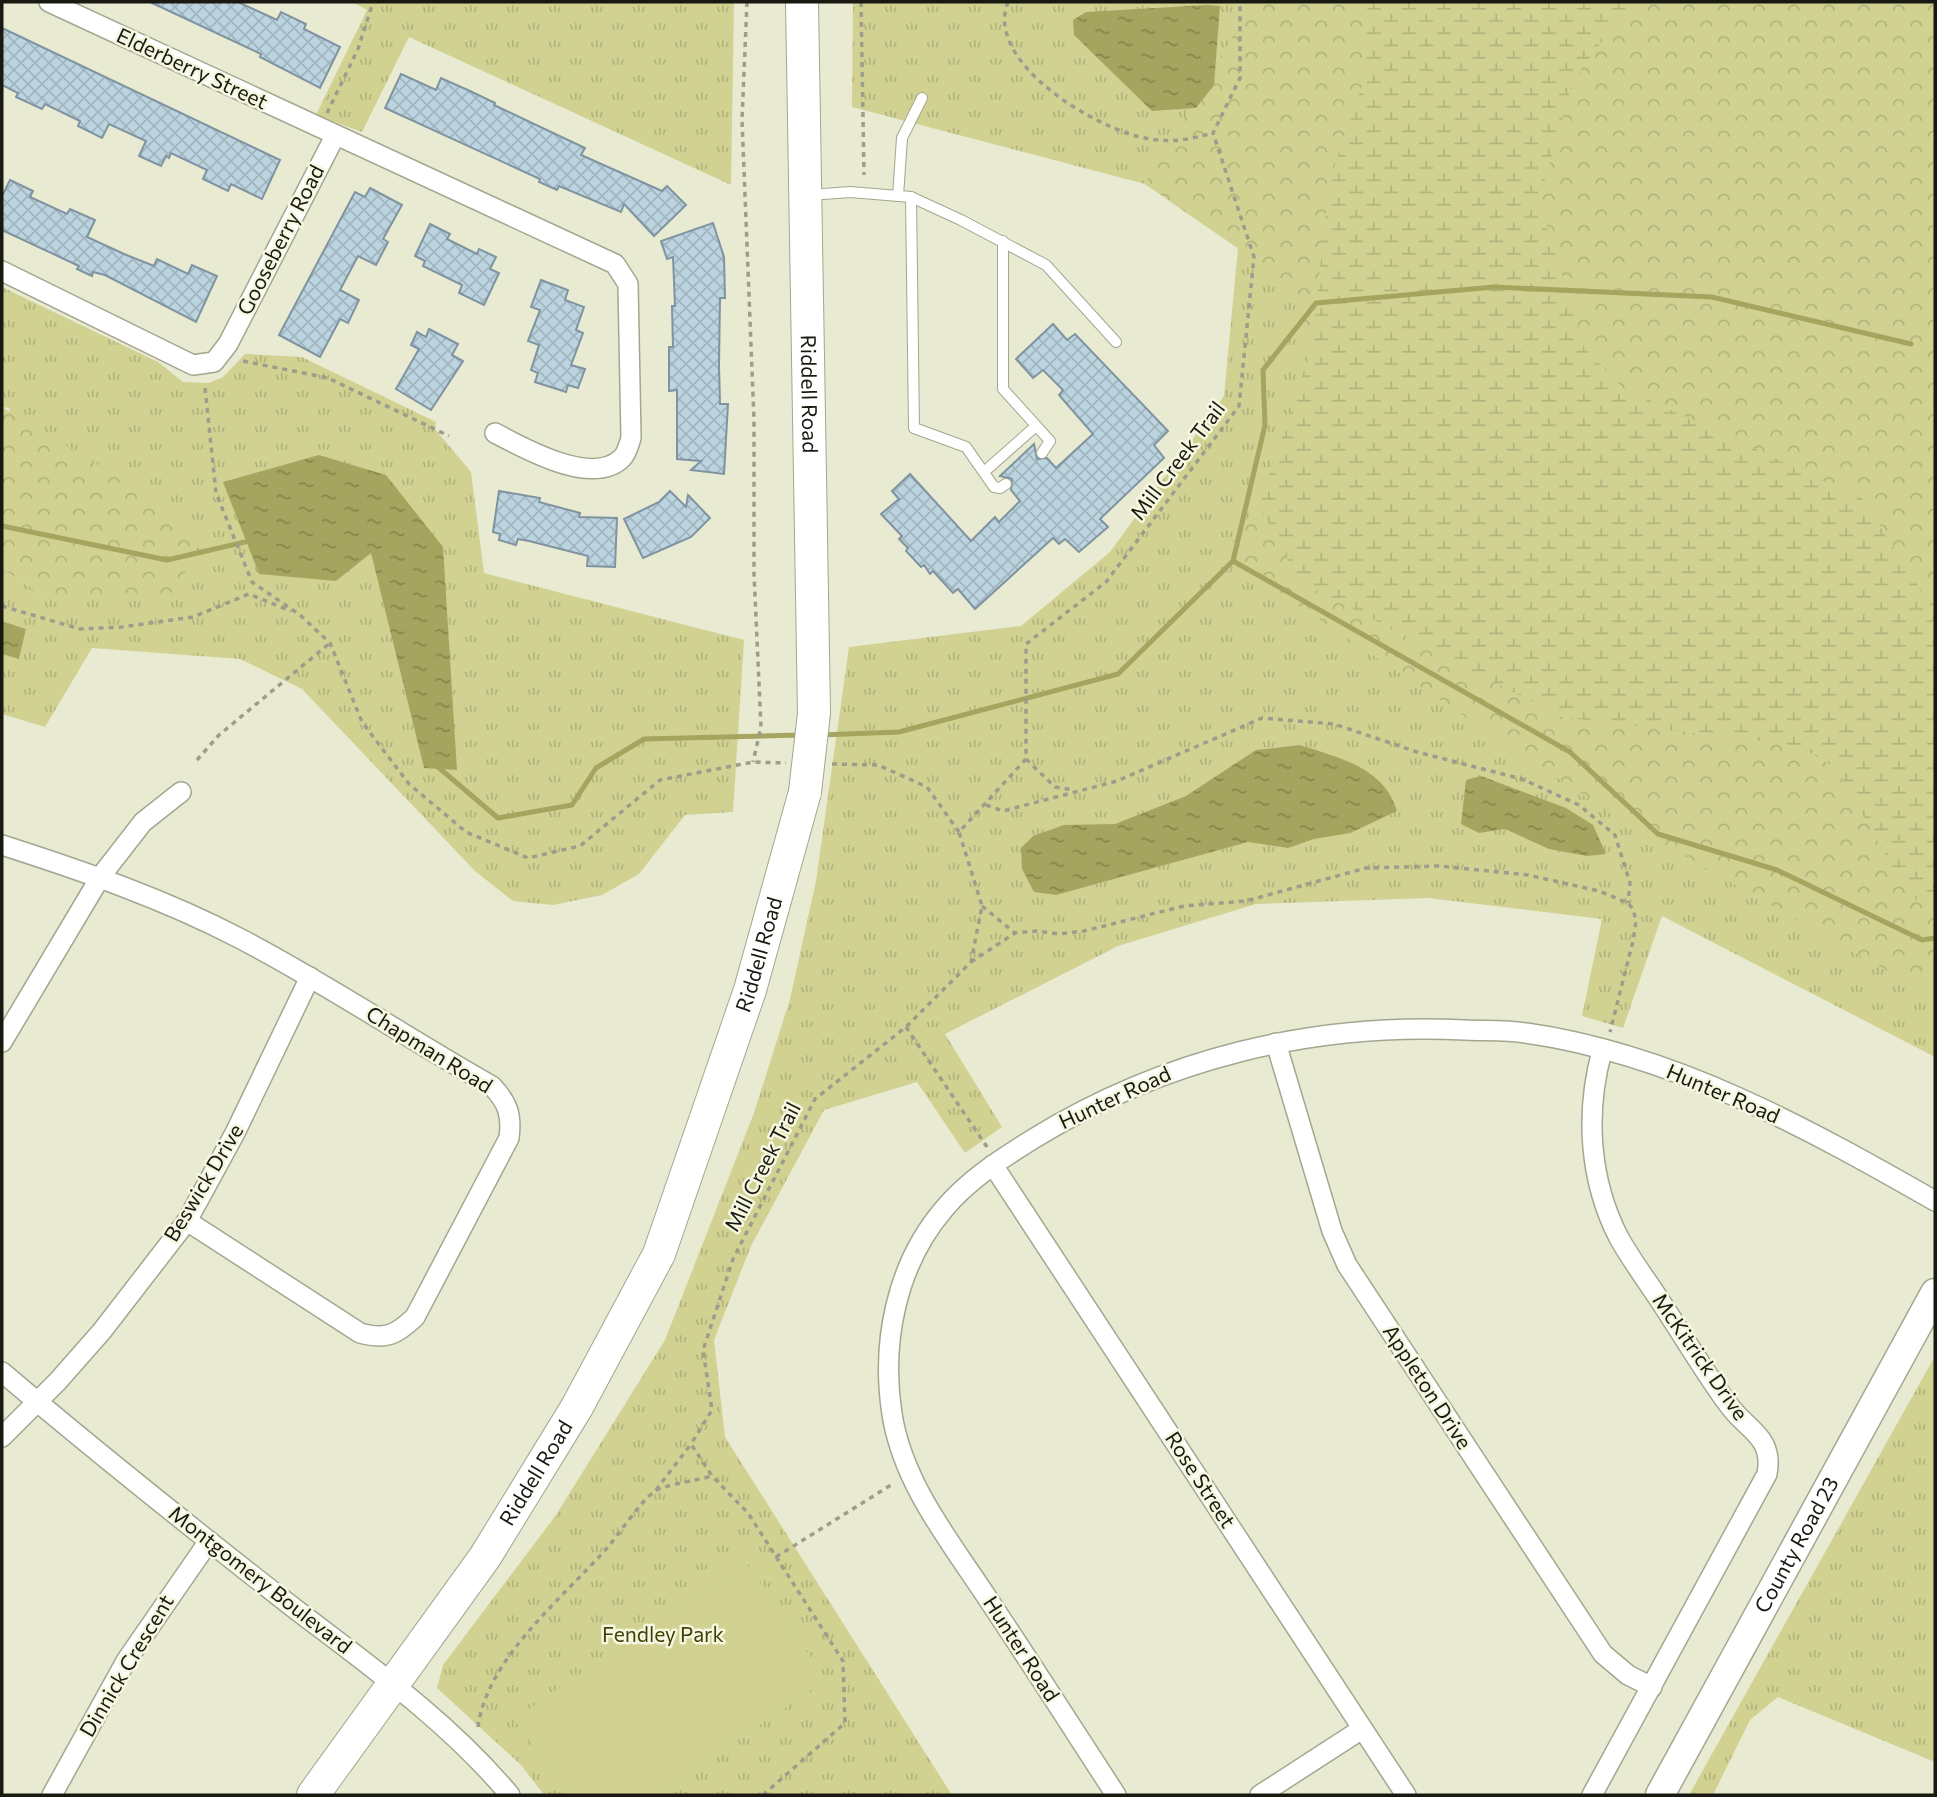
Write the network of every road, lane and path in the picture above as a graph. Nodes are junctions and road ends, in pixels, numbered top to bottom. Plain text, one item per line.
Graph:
1 (49, 2) edge
2 (373, 2) edge
3 (747, 2) edge
4 (802, 2) edge
5 (861, 2) edge
6 (1008, 2) edge
7 (1240, 2) edge
8 (922, 98) dead end
9 (326, 115) dead end
10 (1213, 132) junction
11 (335, 136) junction
12 (864, 175) dead end
13 (805, 195) junction
14 (898, 196) junction
15 (911, 197) junction
16 (1003, 241) junction
17 (2, 271) edge
18 (1116, 342) dead end
19 (243, 361) dead end
20 (205, 388) dead end
21 (1036, 426) junction
22 (495, 433) dead end
23 (449, 436) dead end
24 (1042, 453) dead end
25 (984, 472) junction
26 (1006, 484) dead end
27 (2, 606) edge
28 (300, 615) junction
29 (330, 643) junction
30 (1026, 759) junction
31 (197, 760) dead end
32 (753, 762) junction
33 (822, 764) dead end
34 (799, 778) junction
35 (1076, 790) junction
36 (180, 792) dead end
37 (986, 805) junction
38 (959, 832) junction
39 (2, 845) edge
40 (101, 876) junction
41 (1628, 903) junction
42 (982, 906) junction
43 (1015, 933) junction
44 (971, 962) junction
45 (310, 977) junction
46 (906, 1027) junction
47 (2, 1042) edge
48 (1606, 1042) junction
49 (1276, 1043) junction
50 (991, 1157) junction
51 (1935, 1201) edge
52 (187, 1220) junction
53 (1935, 1293) edge
54 (2, 1372) edge
55 (39, 1401) junction
56 (2, 1437) edge
57 (691, 1444) junction
58 (712, 1476) junction
59 (891, 1485) dead end
60 (656, 1490) junction
61 (209, 1541) junction
62 (776, 1557) junction
63 (392, 1684) junction
64 (1652, 1687) junction
65 (478, 1727) dead end
66 (1362, 1729) junction
67 (52, 1795) edge
68 (313, 1795) edge
69 (510, 1795) edge
70 (764, 1795) edge
71 (1116, 1795) edge
72 (1260, 1795) edge
73 (1406, 1795) edge
74 (1592, 1795) edge
75 (1660, 1795) edge

1 - 11 street, Elderberry Street
2 - 9 path
3 - 32 path
4 - 13 main road, Riddell Road
5 - 12 path
6 - 10 path
7 - 10 path
8 - 14 lane
10 - 30 path, Mill Creek Trail
11 - 17 street, Gooseberry Road
11 - 22 street, Elderberry Street
13 - 14 lane
13 - 34 main road, Riddell Road, bridge
14 - 15 lane
15 - 16 lane
15 - 25 lane
16 - 18 lane
16 - 21 lane
19 - 23 path
20 - 28 path
21 - 24 lane
21 - 25 lane
25 - 26 lane
27 - 28 path
28 - 29 path
29 - 31 path
29 - 32 path
30 - 35 path
30 - 37 path
32 - 34 path
33 - 38 path
34 - 63 main road, Riddell Road
35 - 37 path
35 - 41 path
36 - 40 street
37 - 38 path
38 - 42 path
39 - 40 street, Chapman Road
40 - 45 street, Chapman Road
40 - 47 street
41 - 43 path
41 - 48 path
42 - 43 path
42 - 44 path
43 - 44 path, Mill Creek Trail
44 - 46 path, Mill Creek Trail
45 - 52 street, Beswick Drive
45 - 52 street, Chapman Road
46 - 50 path
46 - 57 path, Mill Creek Trail
48 - 49 street, Hunter Road
48 - 51 street, Hunter Road
48 - 64 street, McKitrick Drive
49 - 50 street, Hunter Road
49 - 64 street, Appleton Drive
50 - 66 street, Rose Street
50 - 71 street, Hunter Road
52 - 55 street, Beswick Drive
53 - 75 main road, County Road 23
54 - 55 street, Montgomery Boulevard
55 - 56 street
55 - 61 street, Montgomery Boulevard
57 - 58 path
57 - 60 path, Mill Creek Trail
58 - 60 path
58 - 62 path
59 - 62 path
60 - 65 path, Mill Creek Trail
61 - 63 street, Montgomery Boulevard
61 - 67 street, Dinnick Crescent
62 - 70 path
63 - 68 main road, Riddell Road
63 - 69 street, Montgomery Boulevard
64 - 74 street, McKitrick Drive
66 - 72 street
66 - 73 street, Rose Street

